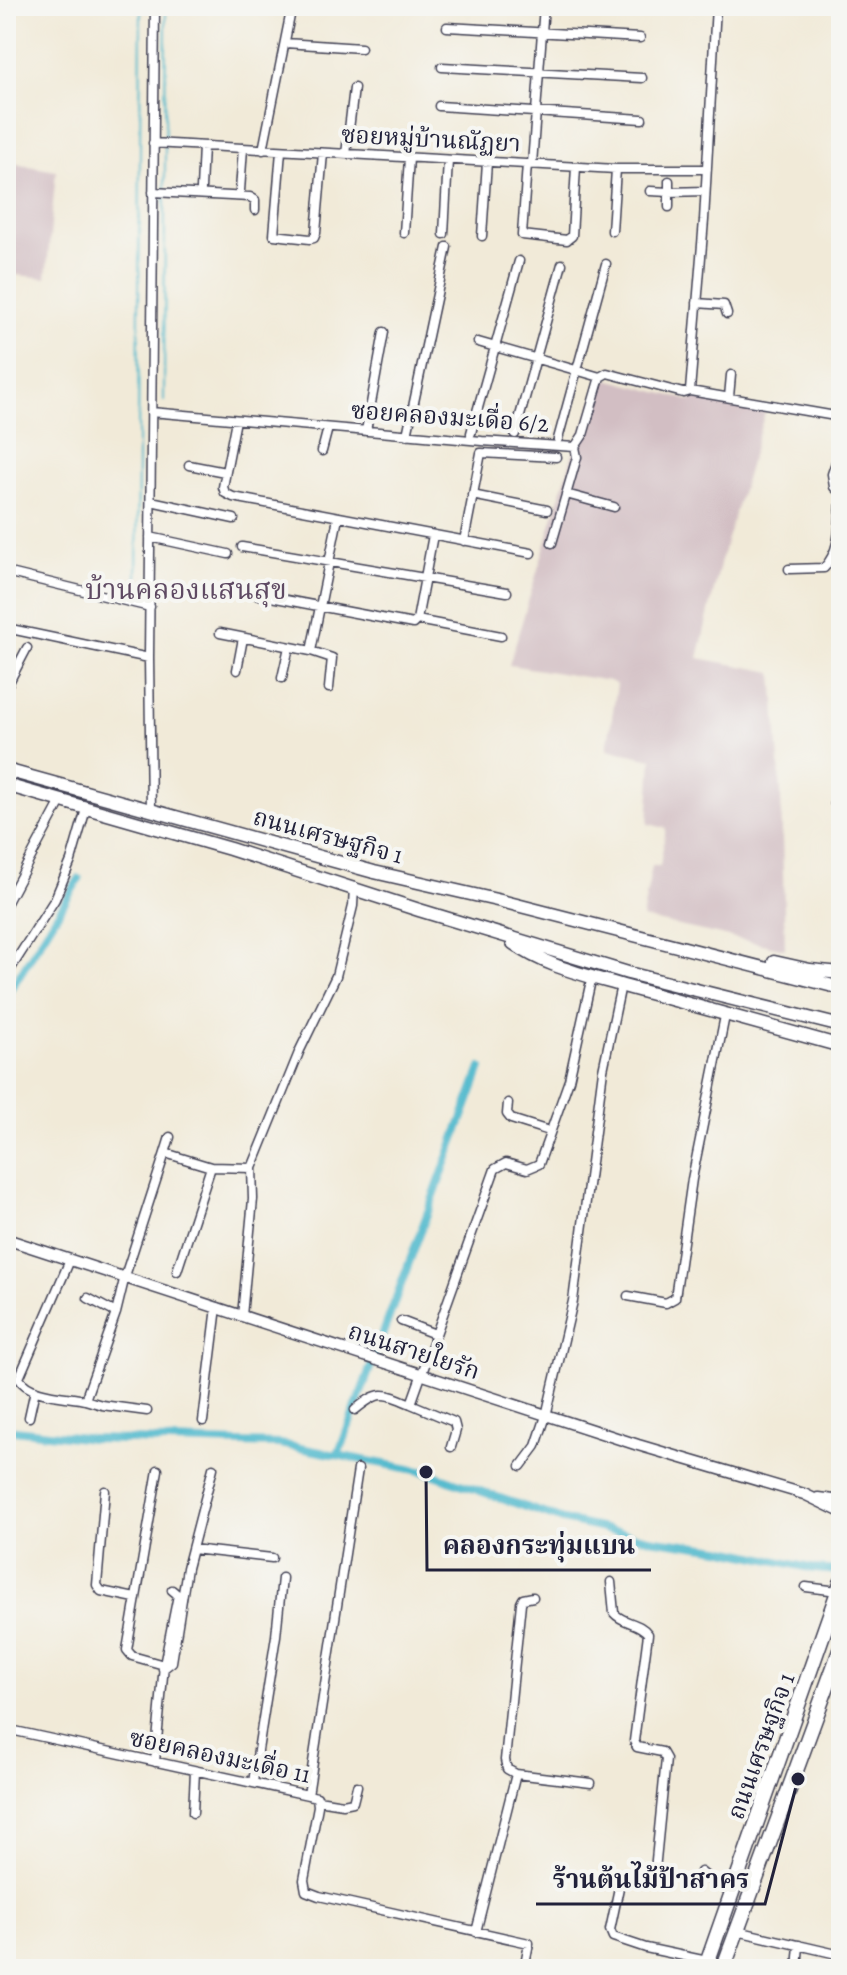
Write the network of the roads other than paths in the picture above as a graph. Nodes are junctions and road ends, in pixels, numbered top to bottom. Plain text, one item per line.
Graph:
1 (155, 6) edge
2 (292, 6) edge
3 (544, 6) edge
4 (716, 6) edge
5 (447, 27) dead end
6 (542, 33) junction
7 (640, 38) dead end
8 (285, 43) junction
9 (361, 48) dead end
10 (442, 67) dead end
11 (539, 72) junction
12 (642, 78) dead end
13 (354, 88) dead end
14 (439, 106) dead end
15 (536, 113) junction
16 (642, 119) dead end
17 (153, 143) junction
18 (203, 146) junction
19 (243, 148) junction
20 (263, 150) junction
21 (281, 151) junction
22 (323, 153) junction
23 (346, 154) junction
24 (409, 158) junction
25 (448, 160) junction
26 (487, 162) junction
27 (529, 164) junction
28 (576, 167) junction
29 (616, 169) junction
30 (707, 169) junction
31 (669, 181) dead end
32 (201, 189) dead end
33 (240, 191) dead end
34 (650, 191) dead end
35 (705, 191) junction
36 (153, 192) junction
37 (669, 192) junction
38 (669, 207) dead end
39 (255, 210) dead end
40 (612, 231) dead end
41 (404, 233) dead end
42 (444, 234) dead end
43 (482, 236) dead end
44 (447, 247) dead end
45 (519, 261) dead end
46 (562, 264) dead end
47 (606, 264) dead end
48 (697, 303) junction
49 (727, 314) dead end
50 (384, 332) dead end
51 (478, 342) dead end
52 (495, 347) junction
53 (536, 358) junction
54 (577, 369) junction
55 (731, 375) dead end
56 (600, 377) junction
57 (690, 391) junction
58 (729, 397) junction
59 (151, 412) junction
60 (838, 416) edge
61 (236, 420) junction
62 (328, 428) junction
63 (366, 431) junction
64 (471, 433) dead end
65 (515, 434) dead end
66 (407, 435) junction
67 (558, 439) dead end
68 (841, 440) edge
69 (575, 447) junction
70 (841, 448) edge
71 (322, 451) dead end
72 (556, 457) dead end
73 (189, 465) dead end
74 (225, 472) junction
75 (841, 493) edge
76 (566, 494) junction
77 (472, 495) junction
78 (151, 501) junction
79 (841, 502) edge
80 (614, 507) dead end
81 (547, 510) dead end
82 (338, 518) junction
83 (234, 519) dead end
84 (433, 535) junction
85 (150, 537) junction
86 (464, 541) junction
87 (552, 543) dead end
88 (242, 547) dead end
89 (531, 553) dead end
90 (228, 554) dead end
91 (330, 562) junction
92 (789, 569) dead end
93 (6, 572) edge
94 (425, 578) junction
95 (228, 589) dead end
96 (507, 592) dead end
97 (320, 606) junction
98 (150, 607) junction
99 (417, 620) junction
100 (6, 628) edge
101 (220, 633) dead end
102 (501, 636) dead end
103 (243, 638) junction
104 (289, 647) junction
105 (27, 648) dead end
106 (311, 651) junction
107 (149, 658) junction
108 (237, 670) dead end
109 (282, 678) dead end
110 (6, 688) edge
111 (329, 688) dead end
112 (6, 770) edge
113 (6, 785) edge
114 (61, 801) junction
115 (86, 809) junction
116 (151, 811) junction
117 (354, 887) junction
118 (6, 904) edge
119 (521, 906) junction
120 (502, 936) junction
121 (841, 973) edge
122 (6, 976) edge
123 (592, 976) junction
124 (621, 985) junction
125 (841, 988) edge
126 (725, 1016) junction
127 (841, 1026) edge
128 (841, 1046) edge
129 (508, 1103) dead end
130 (549, 1131) junction
131 (170, 1137) dead end
132 (165, 1153) junction
133 (211, 1167) junction
134 (252, 1168) junction
135 (6, 1239) edge
136 (70, 1260) junction
137 (177, 1271) dead end
138 (125, 1276) junction
139 (628, 1296) dead end
140 (88, 1298) dead end
141 (217, 1307) junction
142 (116, 1313) junction
143 (242, 1316) junction
144 (401, 1321) dead end
145 (435, 1334) junction
146 (422, 1375) junction
147 (35, 1390) junction
148 (85, 1400) junction
149 (411, 1404) junction
150 (355, 1410) dead end
151 (147, 1411) dead end
152 (546, 1416) junction
153 (29, 1417) dead end
154 (203, 1421) dead end
155 (451, 1447) dead end
156 (521, 1466) dead end
157 (213, 1468) dead end
158 (358, 1469) dead end
159 (158, 1470) dead end
160 (105, 1491) dead end
161 (812, 1497) junction
162 (841, 1501) edge
163 (841, 1512) edge
164 (192, 1549) junction
165 (272, 1558) dead end
166 (282, 1578) dead end
167 (611, 1582) dead end
168 (806, 1587) dead end
169 (840, 1587) edge
170 (172, 1590) dead end
171 (533, 1597) dead end
172 (135, 1598) junction
173 (841, 1648) edge
174 (164, 1667) junction
175 (6, 1729) edge
176 (155, 1762) junction
177 (195, 1771) junction
178 (516, 1774) junction
179 (253, 1782) junction
180 (591, 1783) dead end
181 (357, 1786) dead end
182 (308, 1795) junction
183 (318, 1800) junction
184 (193, 1813) dead end
185 (701, 1872) dead end
186 (732, 1891) junction
187 (737, 1931) junction
188 (476, 1932) junction
189 (799, 1945) junction
190 (841, 1955) edge
191 (706, 1965) edge
192 (524, 1969) edge
193 (723, 1969) edge
194 (797, 1969) edge

1 - 17 street
2 - 8 street
3 - 6 street
4 - 30 street
5 - 6 street
6 - 7 street
6 - 11 street
8 - 9 street
8 - 20 street
10 - 11 street
11 - 12 street
11 - 15 street
13 - 23 street
14 - 15 street
15 - 16 street
15 - 27 street
17 - 18 street, ซอยหมู่บ้านณัฏยา
17 - 36 street
18 - 19 street, ซอยหมู่บ้านณัฏยา
18 - 32 street
19 - 20 street, ซอยหมู่บ้านณัฏยา
19 - 33 street
20 - 21 street, ซอยหมู่บ้านณัฏยา
21 - 22 street, ซอยหมู่บ้านณัฏยา
21 - 22 street
22 - 23 street, ซอยหมู่บ้านณัฏยา
23 - 24 street, ซอยหมู่บ้านณัฏยา
24 - 25 street, ซอยหมู่บ้านณัฏยา
24 - 41 street
25 - 26 street, ซอยหมู่บ้านณัฏยา
25 - 42 street
26 - 27 street, ซอยหมู่บ้านณัฏยา
26 - 43 street
27 - 28 street, ซอยหมู่บ้านณัฏยา
27 - 28 street
28 - 29 street, ซอยหมู่บ้านณัฏยา
29 - 30 street, ซอยหมู่บ้านณัฏยา
29 - 40 street
30 - 35 street
31 - 37 street
34 - 37 street
35 - 37 street
35 - 48 street
36 - 39 street
36 - 59 street
37 - 38 street
44 - 66 street
45 - 52 street
46 - 53 street
47 - 54 street
48 - 49 street
48 - 57 street
50 - 63 street
51 - 52 street
52 - 53 street
52 - 64 street
53 - 54 street
53 - 65 street
54 - 56 street
54 - 67 street
55 - 58 street
56 - 57 street
56 - 69 street, ซอยคลองมะเดื่อ 6/2
57 - 58 street
58 - 60 street
59 - 61 street, ซอยคลองมะเดื่อ 6/2
59 - 78 street
60 - 68 street
61 - 62 street, ซอยคลองมะเดื่อ 6/2
61 - 74 street
62 - 63 street, ซอยคลองมะเดื่อ 6/2
62 - 71 street
63 - 66 street, ซอยคลองมะเดื่อ 6/2
66 - 69 street, ซอยคลองมะเดื่อ 6/2
69 - 76 street
70 - 75 street
72 - 77 street
73 - 74 street
74 - 82 street
76 - 80 street
76 - 87 street
77 - 81 street
77 - 86 street
78 - 83 street
78 - 85 street
79 - 92 street
82 - 84 street
82 - 91 street
84 - 86 street
84 - 94 street
85 - 90 street
85 - 98 street
86 - 89 street
88 - 91 street
91 - 94 street
91 - 97 street
93 - 98 street
94 - 96 street
94 - 99 street
95 - 97 street
97 - 99 street
97 - 106 street
98 - 107 street
99 - 102 street
100 - 107 street
101 - 103 street
103 - 104 street
103 - 108 street
104 - 106 street
104 - 109 street
105 - 110 street
106 - 111 street
107 - 116 street
112 - 116 main road, ถนนเศรษฐกิจ 1
113 - 114 main road, ถนนเศรษฐกิจ 1
114 - 115 main road, ถนนเศรษฐกิจ 1
114 - 118 street
115 - 117 main road, ถนนเศรษฐกิจ 1
115 - 122 street
116 - 119 main road, ถนนเศรษฐกิจ 1
117 - 120 main road, ถนนเศรษฐกิจ 1
117 - 134 street
119 - 121 main road
119 - 125 main road, ถนนเศรษฐกิจ 1
120 - 123 main road
120 - 127 main road, ถนนเศรษฐกิจ 1
123 - 124 main road
123 - 130 street
124 - 126 main road
124 - 152 street
126 - 128 main road
126 - 139 street
129 - 130 street
130 - 145 street
131 - 132 street
132 - 133 street
132 - 138 street
133 - 134 street
133 - 137 street
134 - 143 street
135 - 136 street, ถนนสายใยรัก
136 - 138 street, ถนนสายใยรัก
136 - 147 street
138 - 141 street, ถนนสายใยรัก
138 - 142 street
140 - 142 street
141 - 143 street, ถนนสายใยรัก
141 - 154 street
142 - 148 street
143 - 146 street, ถนนสายใยรัก
144 - 145 street
145 - 146 street
146 - 149 street
146 - 152 street, ถนนสายใยรัก
147 - 148 street
147 - 153 street
148 - 151 street
149 - 150 street
149 - 155 street
152 - 156 street
152 - 161 street, ถนนสายใยรัก
157 - 164 street
158 - 182 street
159 - 172 street
160 - 172 street
161 - 162 street, ถนนสายใยรัก
161 - 163 street, ถนนสายใยรัก
164 - 165 street
164 - 174 street
166 - 179 street
167 - 191 street
168 - 169 street
169 - 186 main road, ถนนเศรษฐกิจ 1
170 - 174 street
171 - 178 street
172 - 174 street
173 - 187 main road, ถนนเศรษฐกิจ 1
174 - 176 street
175 - 176 street, ซอยคลองมะเดื่อ 11
176 - 177 street, ซอยคลองมะเดื่อ 11
177 - 179 street, ซอยคลองมะเดื่อ 11
177 - 184 street
178 - 180 street
178 - 188 street
179 - 182 street, ซอยคลองมะเดื่อ 11
181 - 183 street
182 - 183 street, ซอยคลองมะเดื่อ 11
183 - 188 street, ซอยคลองมะเดื่อ 11
185 - 186 street
186 - 191 main road, ถนนเศรษฐกิจ 1
187 - 189 street
187 - 193 main road, ถนนเศรษฐกิจ 1
188 - 192 street, ซอยคลองมะเดื่อ 11
189 - 190 street
189 - 194 street

